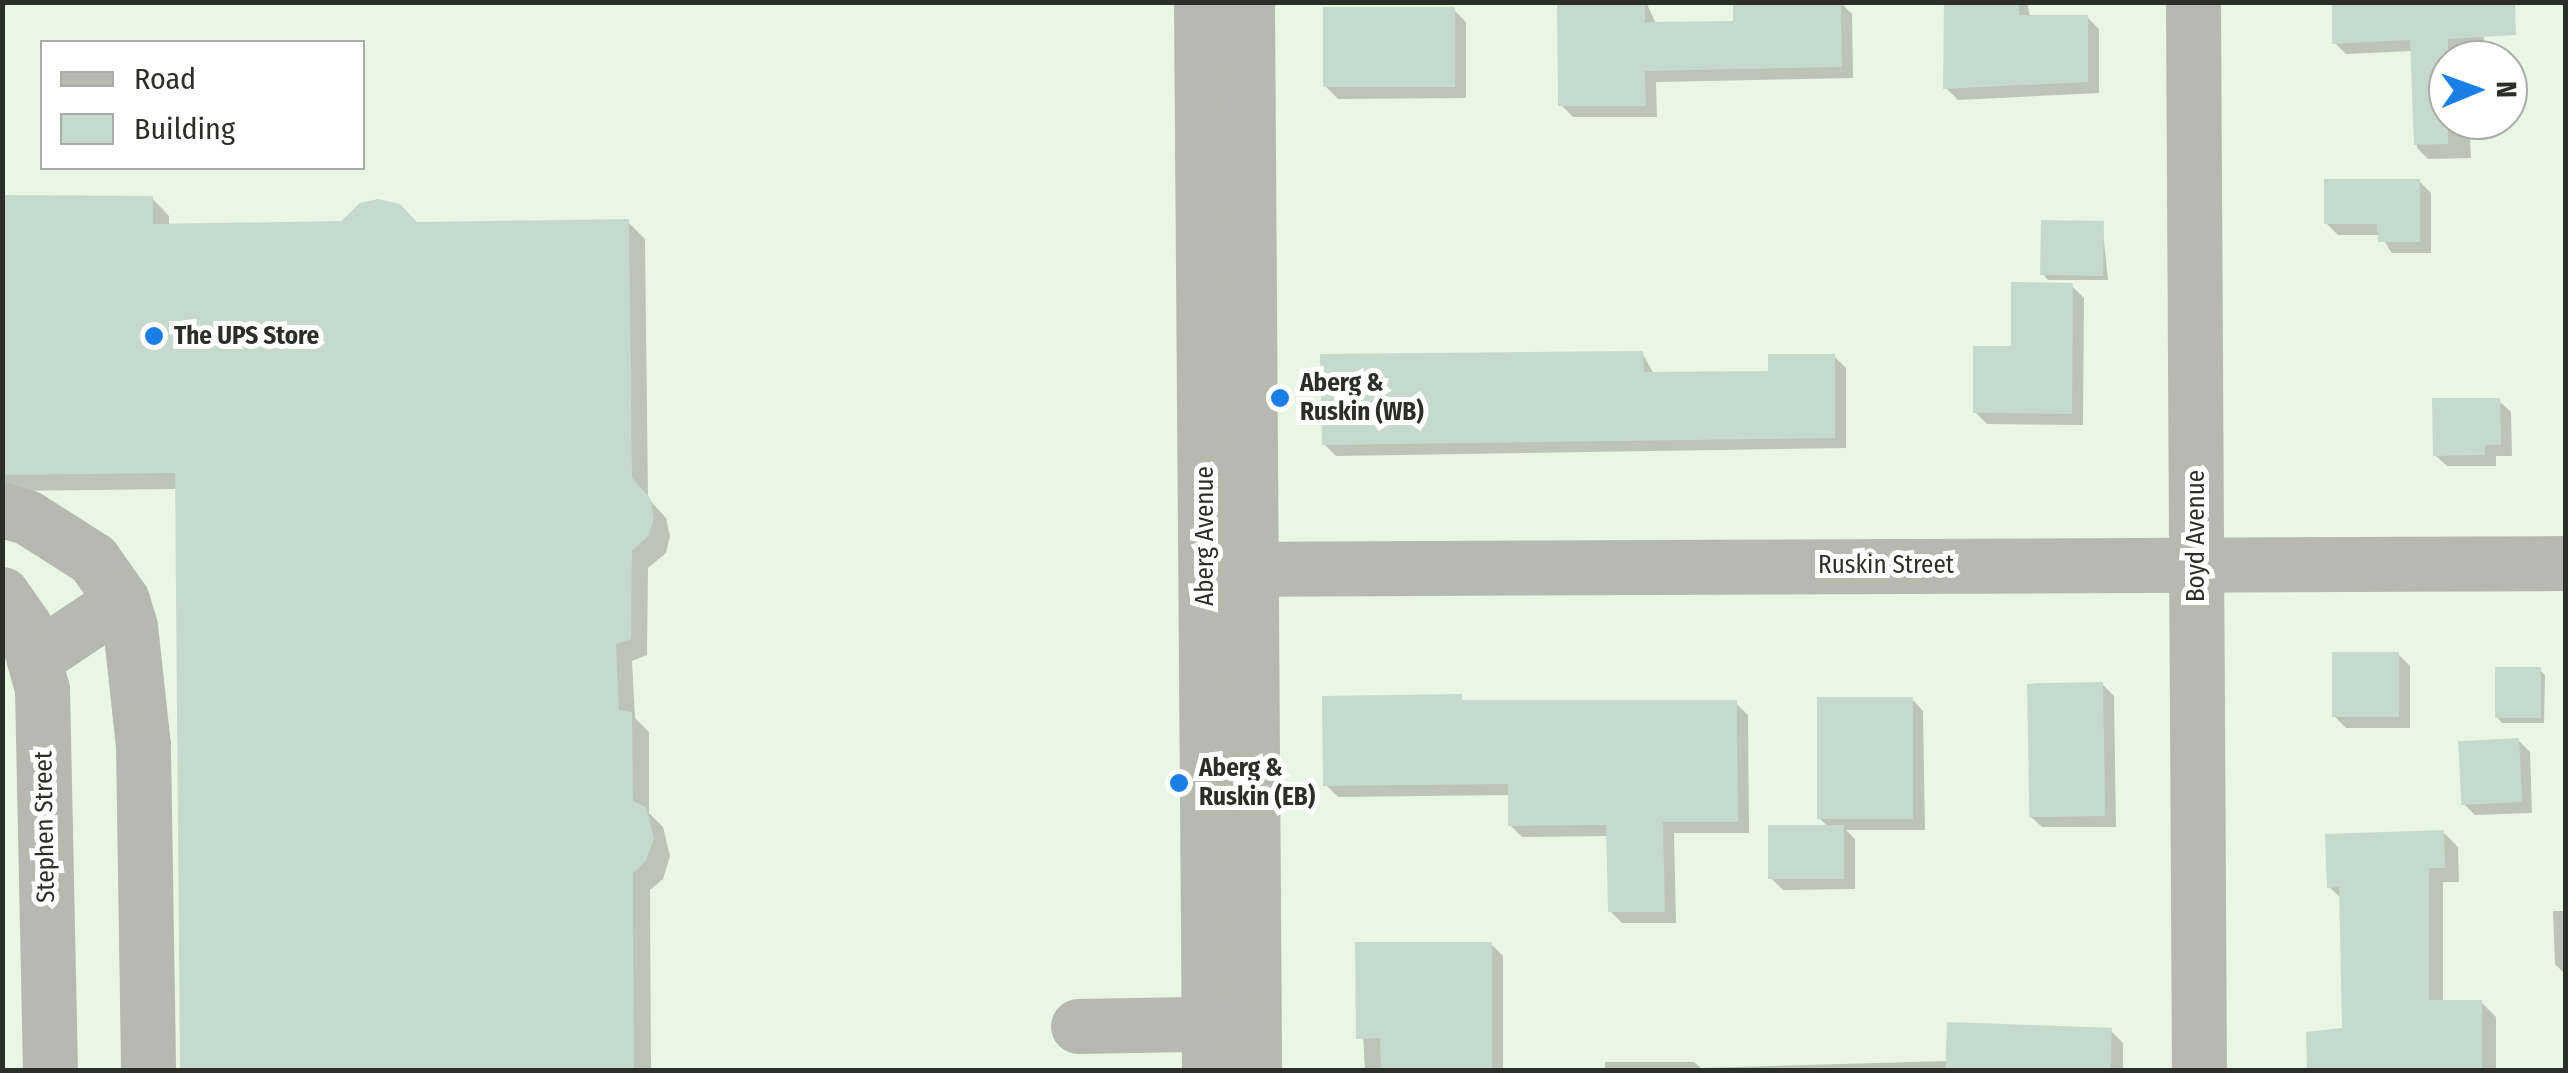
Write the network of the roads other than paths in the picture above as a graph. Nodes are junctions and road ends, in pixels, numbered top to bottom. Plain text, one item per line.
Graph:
1 (1201, 2) edge
2 (1248, 2) edge
3 (2193, 2) edge
4 (2, 510) edge
5 (2566, 564) edge
6 (2196, 565) junction
7 (1228, 568) junction
8 (2, 594) edge
9 (122, 600) junction
10 (36, 657) junction
11 (1078, 1026) dead end
12 (1231, 1047) edge
13 (50, 1070) edge
14 (148, 1070) edge
15 (2199, 1070) edge

1 - 7 street, Aberg Avenue
2 - 7 street, Aberg Avenue
3 - 6 street, Boyd Avenue
4 - 9 street
5 - 6 street, Ruskin Street
6 - 7 street, Ruskin Street
6 - 15 street, Boyd Avenue
7 - 12 street, Aberg Avenue
8 - 10 street, Stephen Street
9 - 10 street
9 - 14 street
10 - 13 street, Stephen Street
11 - 12 street

